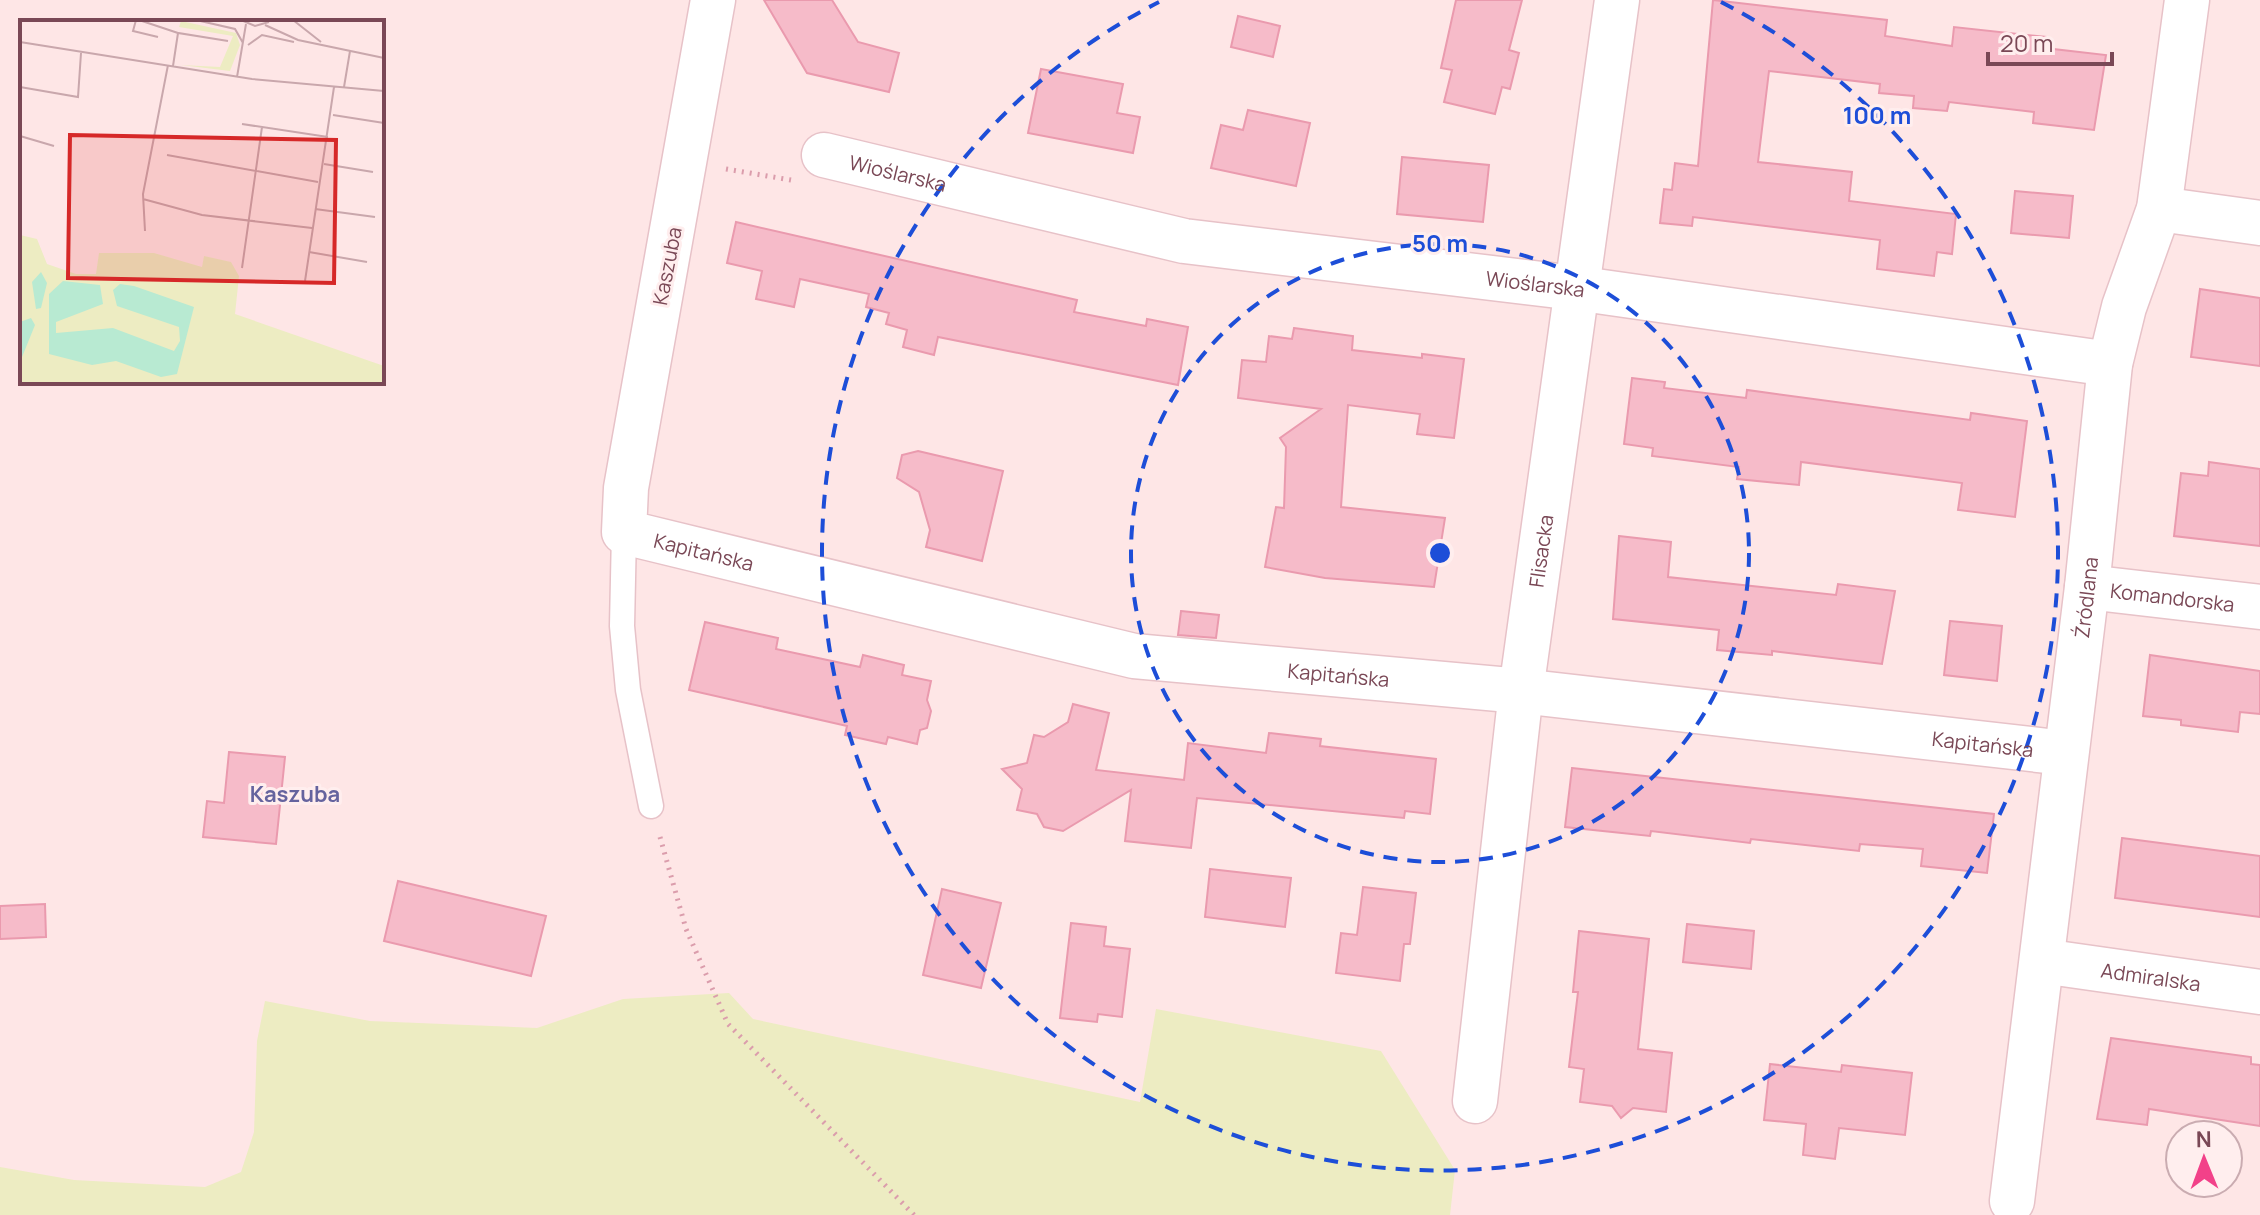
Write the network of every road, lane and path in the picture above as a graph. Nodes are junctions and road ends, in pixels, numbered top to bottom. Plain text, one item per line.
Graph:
1 (713, 0) edge
2 (1617, 0) edge
3 (2187, 0) edge
4 (824, 155) joint
5 (686, 159) junction
6 (2159, 209) junction
7 (2260, 223) edge
8 (1575, 288) junction
9 (2110, 364) junction
10 (624, 532) junction
11 (2087, 587) junction
12 (2260, 607) edge
13 (1521, 691) junction
14 (2065, 753) junction
15 (651, 806) joint
16 (2042, 961) junction
17 (2260, 992) edge
18 (1475, 1101) dead end
19 (2012, 1201) dead end
20 (914, 1215) edge

1 - 5 street, Kaszuba
2 - 8 street, Flisacka
3 - 6 street, Źródlana
4 - 5 path
4 - 8 street, Wioślarska
5 - 10 street, Kaszuba
6 - 7 street
6 - 9 street, Źródlana
8 - 9 street, Wioślarska
8 - 13 street, Flisacka
9 - 11 street, Źródlana
10 - 13 street, Kapitańska
10 - 15 lane
11 - 12 street, Komandorska
11 - 14 street, Źródlana
13 - 14 street, Kapitańska
13 - 18 street, Flisacka
14 - 16 street, Źródlana
15 - 20 path
16 - 17 street, Admiralska
16 - 19 street, Źródlana

